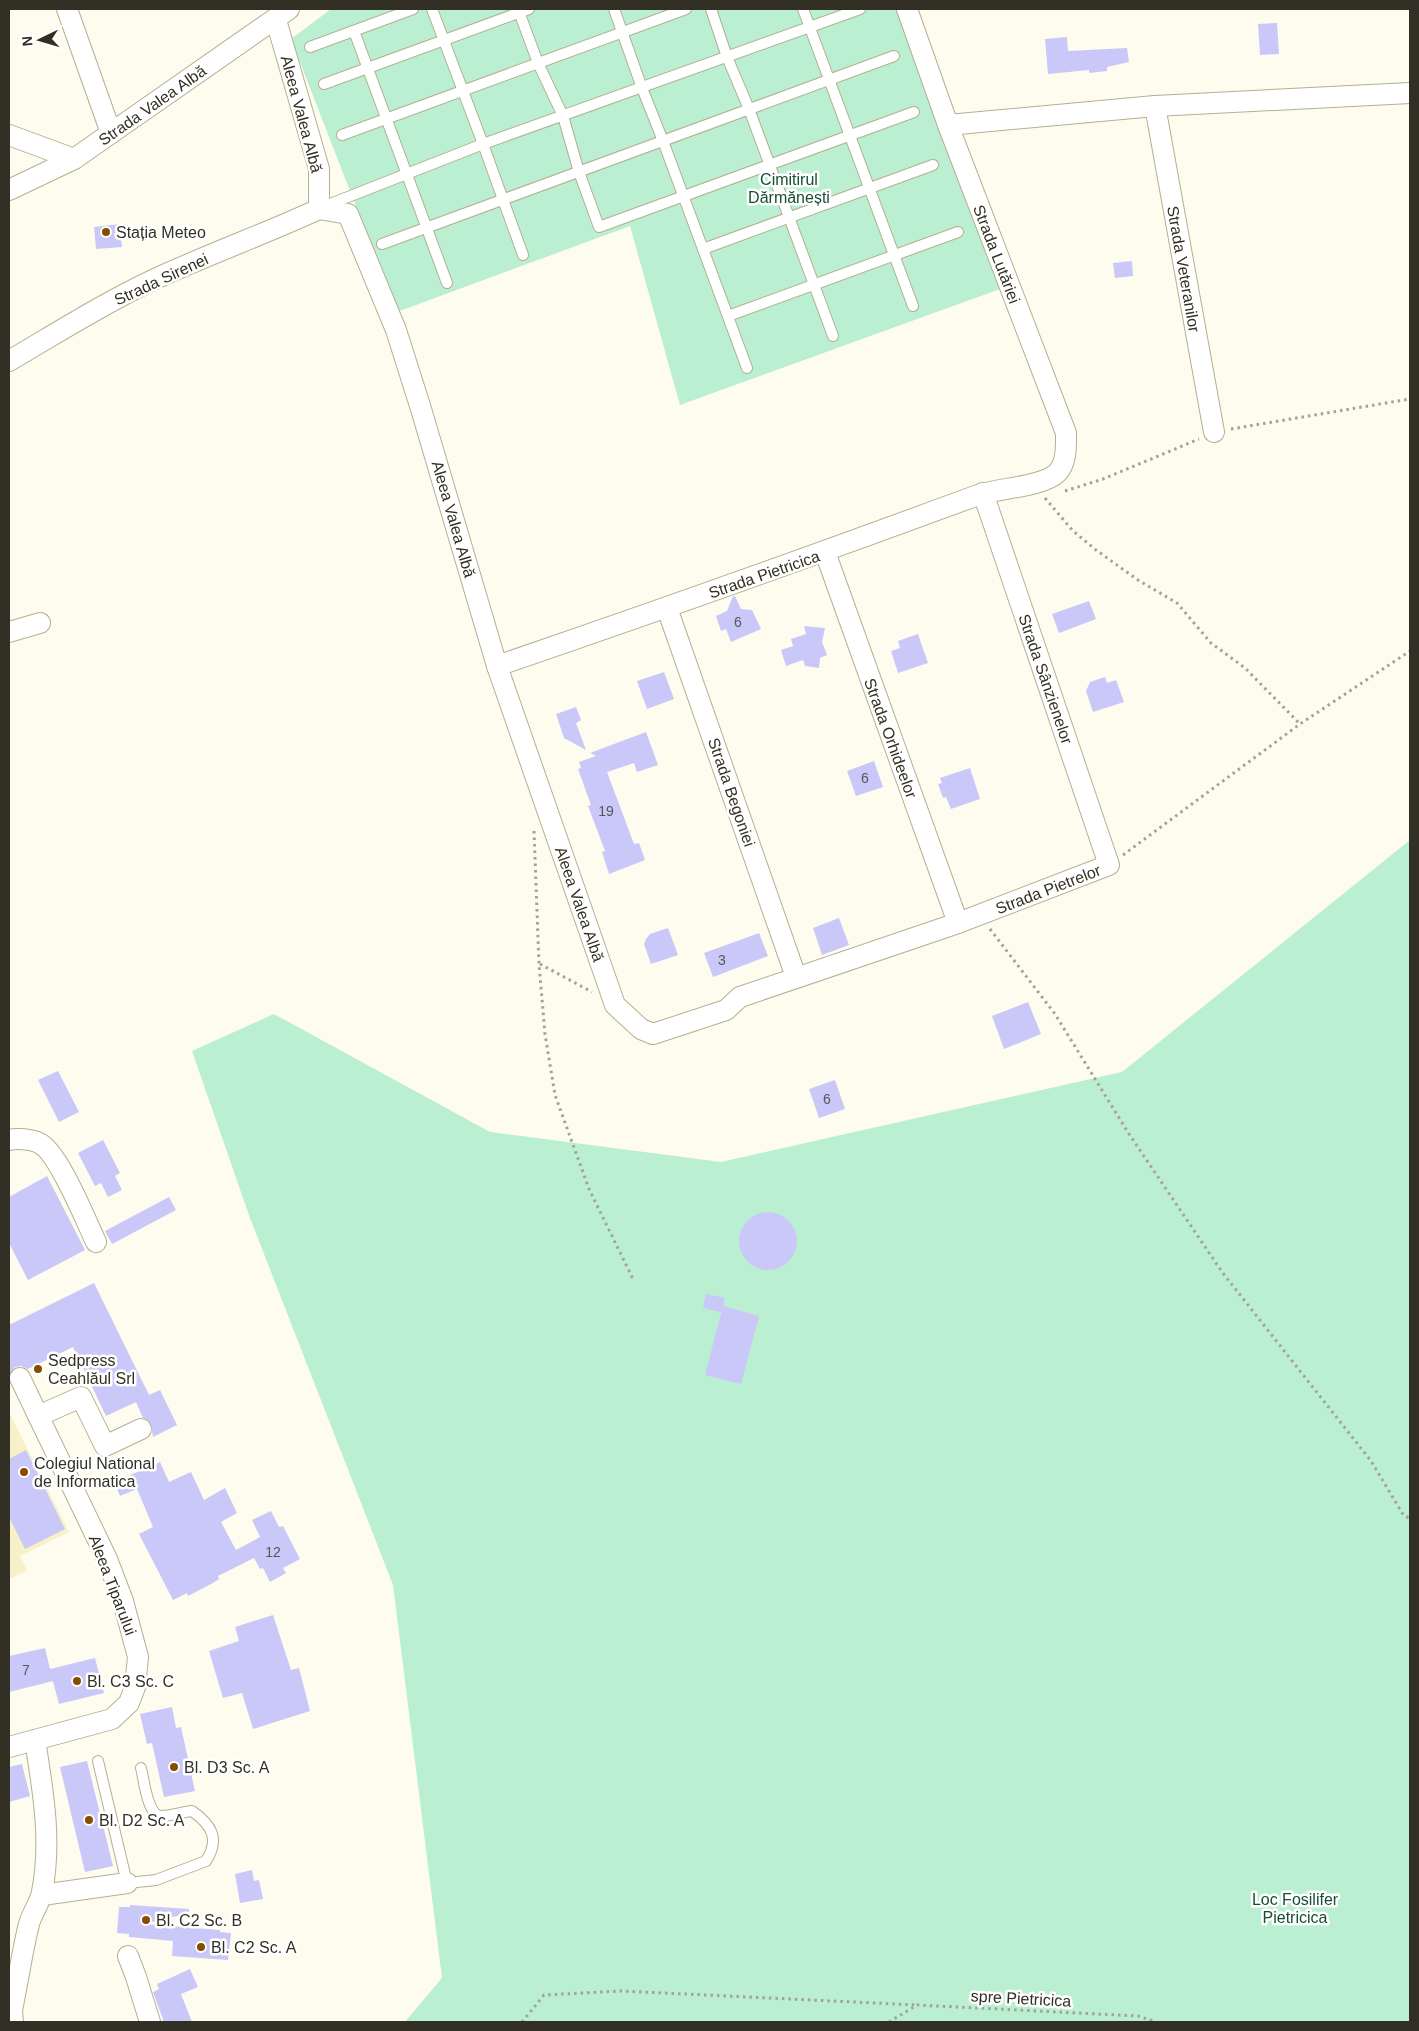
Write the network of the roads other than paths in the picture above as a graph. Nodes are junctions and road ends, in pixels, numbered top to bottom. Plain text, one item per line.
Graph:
1 (67, 9) edge
2 (413, 9) edge
3 (432, 9) edge
4 (614, 9) edge
5 (686, 9) edge
6 (711, 9) edge
7 (803, 9) edge
8 (860, 9) edge
9 (907, 9) edge
10 (522, 10) edge
11 (282, 14) edge
12 (810, 27) junction
13 (354, 30) junction
14 (623, 32) junction
15 (443, 40) junction
16 (310, 47) dead end
17 (894, 56) dead end
18 (727, 57) junction
19 (538, 63) junction
20 (368, 68) junction
21 (828, 80) junction
22 (324, 84) dead end
23 (642, 88) junction
24 (462, 91) junction
25 (1410, 93) edge
26 (1155, 106) junction
27 (749, 109) junction
28 (914, 112) dead end
29 (563, 116) junction
30 (386, 119) junction
31 (948, 126) junction
32 (111, 133) junction
33 (9, 135) edge
34 (342, 135) dead end
35 (849, 136) junction
36 (663, 140) junction
37 (484, 144) junction
38 (74, 160) junction
39 (769, 165) junction
40 (933, 165) dead end
41 (579, 172) junction
42 (408, 174) junction
43 (869, 189) junction
44 (9, 190) edge
45 (684, 196) junction
46 (503, 200) junction
47 (319, 209) junction
48 (789, 218) junction
49 (427, 228) junction
50 (958, 232) dead end
51 (382, 244) dead end
52 (704, 249) junction
53 (523, 255) dead end
54 (894, 255) junction
55 (447, 283) dead end
56 (814, 284) junction
57 (913, 306) dead end
58 (728, 316) junction
59 (833, 336) dead end
60 (9, 360) edge
61 (748, 368) dead end
62 (1214, 432) dead end
63 (1031, 483) joint
64 (983, 493) junction
65 (825, 552) junction
66 (667, 608) junction
67 (40, 623) dead end
68 (9, 632) edge
69 (497, 666) junction
70 (1109, 865) joint
71 (958, 923) junction
72 (796, 977) junction
73 (641, 1029) joint
74 (9, 1140) edge
75 (96, 1242) dead end
76 (20, 1378) dead end
77 (38, 1416) junction
78 (141, 1428) dead end
79 (34, 1740) junction
80 (9, 1747) edge
81 (98, 1761) dead end
82 (141, 1768) dead end
83 (126, 1883) junction
84 (42, 1895) junction
85 (128, 1956) dead end
86 (13, 2022) edge
87 (150, 2022) edge

1 - 32 street
2 - 13 lane
3 - 15 lane
4 - 14 lane
5 - 14 lane
6 - 18 lane
7 - 12 lane
8 - 12 lane
9 - 31 street, Strada Lutăriei
10 - 15 lane
10 - 19 lane
11 - 32 street, Strada Valea Albă
11 - 47 street, Aleea Valea Albă
12 - 18 lane
12 - 21 lane
13 - 16 lane
13 - 20 lane
14 - 19 lane
14 - 23 lane
15 - 20 lane
15 - 24 lane
17 - 21 lane
18 - 23 lane
18 - 27 lane
19 - 24 lane
19 - 29 lane
20 - 22 lane
20 - 30 lane
21 - 27 lane
21 - 35 lane
23 - 29 lane
23 - 36 lane
24 - 30 lane
24 - 37 lane
25 - 26 street
26 - 31 street
26 - 62 street, Strada Veteranilor
27 - 36 lane
27 - 39 lane
28 - 35 lane
29 - 37 lane
29 - 41 lane
30 - 34 lane
30 - 42 lane
31 - 63 street, Strada Lutăriei
32 - 38 street, Strada Valea Albă
33 - 38 street
35 - 39 lane
35 - 43 lane
36 - 41 lane
36 - 45 lane
37 - 42 lane
37 - 46 lane
38 - 44 street, Strada Valea Albă
39 - 45 lane
39 - 48 lane
40 - 43 lane
41 - 45 lane
41 - 46 lane
42 - 47 lane
42 - 49 lane
43 - 48 lane
43 - 54 lane
45 - 52 lane
46 - 49 lane
46 - 53 lane
47 - 60 street, Strada Sirenei
47 - 69 street, Aleea Valea Albă
48 - 52 lane
48 - 56 lane
49 - 51 lane
49 - 55 lane
50 - 54 lane
52 - 58 lane
54 - 56 lane
54 - 57 lane
56 - 58 lane
56 - 59 lane
58 - 61 lane
63 - 64 street, Strada Pietricica
64 - 65 street, Strada Pietricica
64 - 70 street, Strada Sânzienelor
65 - 66 street, Strada Pietricica
65 - 71 street, Strada Orhideelor
66 - 69 street, Strada Pietricica
66 - 72 street, Strada Begoniei
67 - 68 street
69 - 73 street, Aleea Valea Albă
70 - 71 street, Strada Pietrelor
71 - 72 street, Strada Pietrelor
72 - 73 street, Strada Pietrelor
74 - 75 street
76 - 77 street, Aleea Tiparului
77 - 78 street
77 - 79 street, Aleea Tiparului
79 - 80 street, Aleea Tiparului
79 - 84 street
81 - 83 lane
82 - 83 lane
83 - 84 street
84 - 86 street
85 - 87 street

